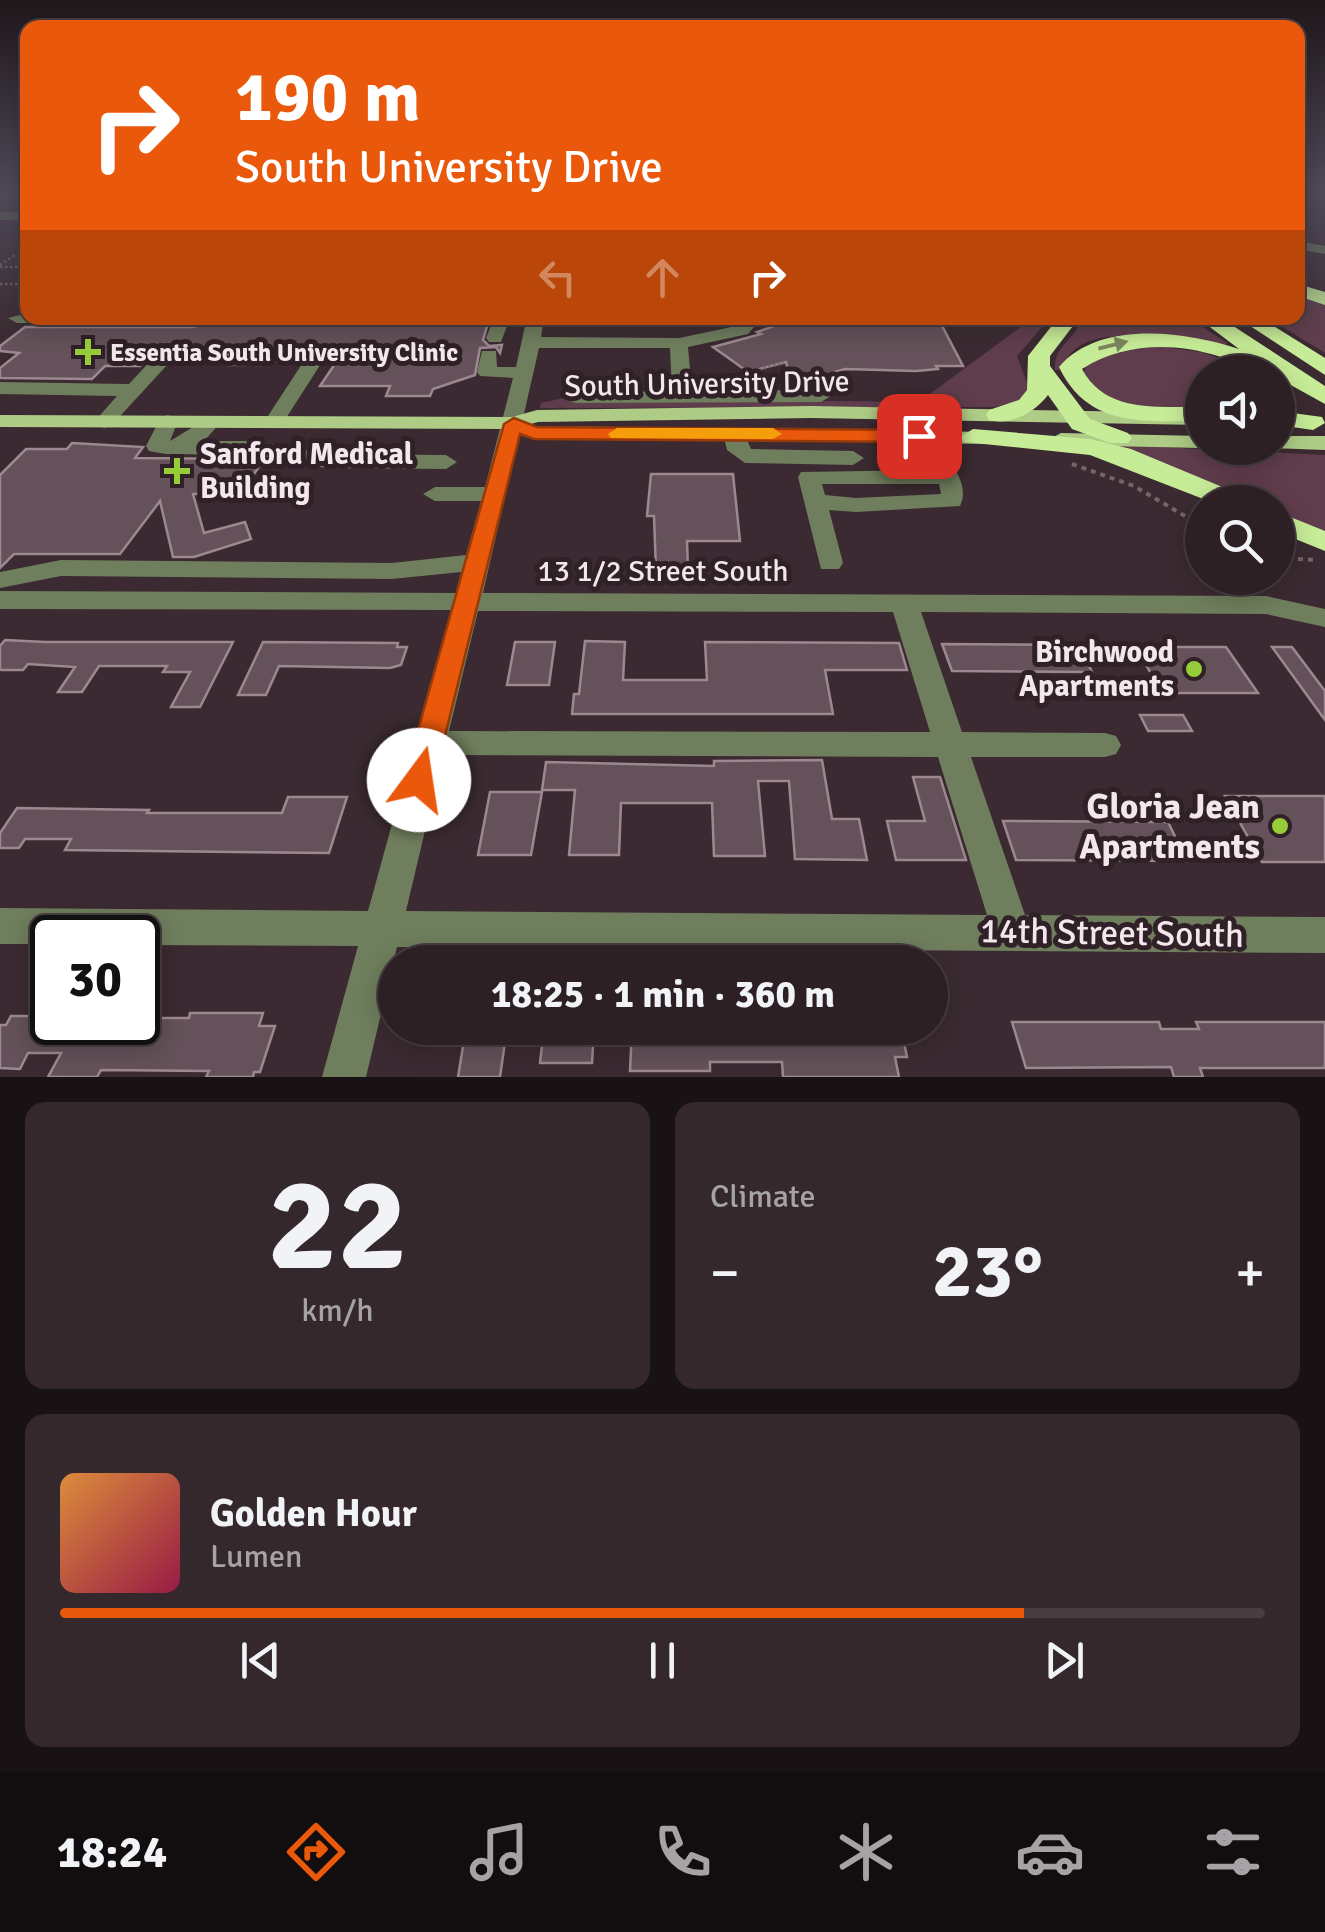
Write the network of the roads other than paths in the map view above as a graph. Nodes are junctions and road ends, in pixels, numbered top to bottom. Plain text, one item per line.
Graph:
1 (20, 316) edge
2 (499, 325) edge
3 (535, 325) edge
4 (744, 325) edge
5 (1063, 325) edge
6 (1216, 325) edge
7 (1259, 325) edge
8 (0, 331) edge
9 (531, 342) junction
10 (679, 344) junction
11 (1234, 355) edge
12 (227, 357) tunnel mouth
13 (262, 357) tunnel mouth
14 (1040, 367) junction
15 (1325, 368) edge
16 (524, 373) junction
17 (0, 388) edge
18 (133, 390) junction
19 (1295, 391) edge
20 (821, 396) dead end
21 (576, 397) dead end
22 (682, 397) junction
23 (998, 415) junction
24 (1185, 415) edge
25 (1075, 416) junction
26 (1185, 416) edge
27 (1323, 418) edge
28 (1295, 419) edge
29 (0, 421) edge
30 (104, 422) junction
31 (168, 422) junction
32 (211, 422) junction
33 (274, 422) junction
34 (514, 424) junction
35 (734, 434) junction
36 (799, 434) junction
37 (1295, 434) edge
38 (919, 436) junction
39 (973, 437) junction
40 (1134, 440) junction
41 (1185, 442) edge
42 (183, 447) junction
43 (930, 458) junction
44 (446, 462) dead end
45 (809, 479) junction
46 (1191, 485) edge
47 (435, 494) dead end
48 (494, 494) junction
49 (1295, 532) edge
50 (1324, 550) edge
51 (476, 562) junction
52 (830, 563) dead end
53 (318, 570) junction
54 (0, 580) edge
55 (0, 600) edge
56 (303, 603) junction
57 (466, 603) junction
58 (904, 604) junction
59 (1325, 618) edge
60 (428, 742) junction
61 (952, 744) junction
62 (1105, 745) dead end
63 (0, 926) edge
64 (381, 928) junction
65 (1011, 932) junction
66 (1325, 935) edge
67 (344, 1077) edge

1 - 8 street
2 - 16 street
3 - 9 street
4 - 10 street
5 - 14 highway
6 - 27 highway
7 - 15 highway
9 - 10 street
9 - 16 street
10 - 22 street
24 -> 11 highway
12 - 18 street
13 - 33 street
14 - 23 highway
14 - 25 highway
16 - 34 street
17 - 18 street
18 - 30 street
19 - 27 highway
20 - 22 street
21 - 22 street
23 - 25 main road, South University Drive
23 - 34 main road, South University Drive
23 - 36 main road
25 - 26 main road, South University Drive
25 - 40 highway
27 - 28 highway
27 - 37 main road
29 - 30 main road, South University Drive
30 - 31 main road, South University Drive
31 - 32 main road, South University Drive
31 - 42 street
32 - 33 main road, South University Drive
32 - 42 street
33 - 34 main road, South University Drive
34 - 35 main road, South University Drive
34 - 48 street
35 - 36 main road, South University Drive
35 - 45 street
36 - 38 main road, South University Drive
36 - 45 street
38 - 39 main road, South University Drive
38 - 43 street
39 - 40 main road, South University Drive
39 - 46 highway
40 - 41 main road, South University Drive
42 - 44 street
43 - 45 street
43 - 45 street
45 - 52 street
47 - 48 street
48 - 51 street
49 - 50 highway
51 - 53 street
51 - 57 street
53 - 54 street
53 - 56 street
55 - 56 street, 13 1/2 Street South
56 - 57 street, 13 1/2 Street South
57 - 58 street, 13 1/2 Street South
57 - 60 street
58 - 59 street, 13 1/2 Street South
58 - 61 street
60 - 61 street
60 - 64 street
61 - 62 street
61 - 65 street
63 - 64 street, 14th Street South
64 - 65 street, 14th Street South
64 - 67 street
65 - 66 street, 14th Street South

